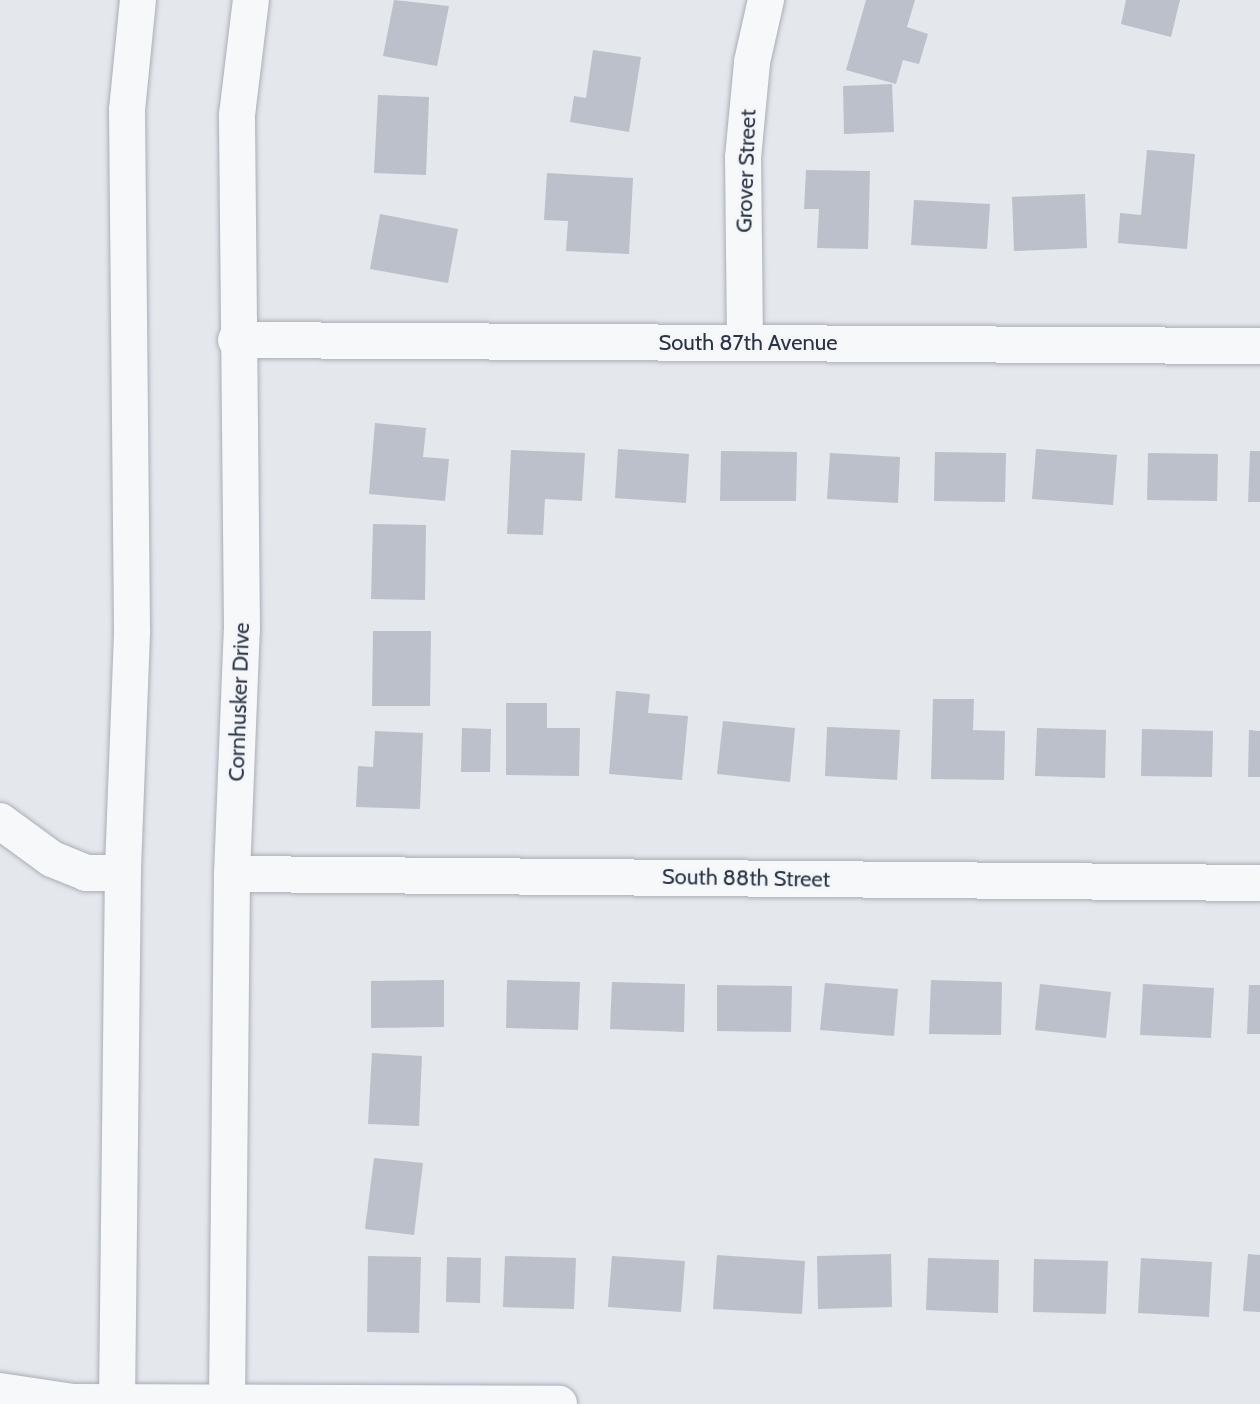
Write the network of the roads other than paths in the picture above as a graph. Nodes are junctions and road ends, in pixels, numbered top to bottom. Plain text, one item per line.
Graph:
1 (138, 0) edge
2 (251, 0) edge
3 (766, 0) edge
4 (236, 340) junction
5 (745, 343) junction
6 (1260, 346) edge
7 (0, 821) edge
8 (123, 873) junction
9 (232, 874) junction
10 (1260, 883) edge
11 (0, 1391) edge
12 (117, 1402) edge
13 (227, 1403) edge
14 (559, 1404) edge

1 - 8 street
2 - 4 street, Cornhusker Drive
3 - 5 street, Grover Street
4 - 5 street, South 87th Avenue
4 - 9 street, Cornhusker Drive
5 - 6 street, South 87th Avenue
7 - 8 street
8 - 12 street
9 - 10 street, South 88th Street
9 - 13 street, Cornhusker Drive
11 - 12 street
12 - 13 street
13 - 14 street

